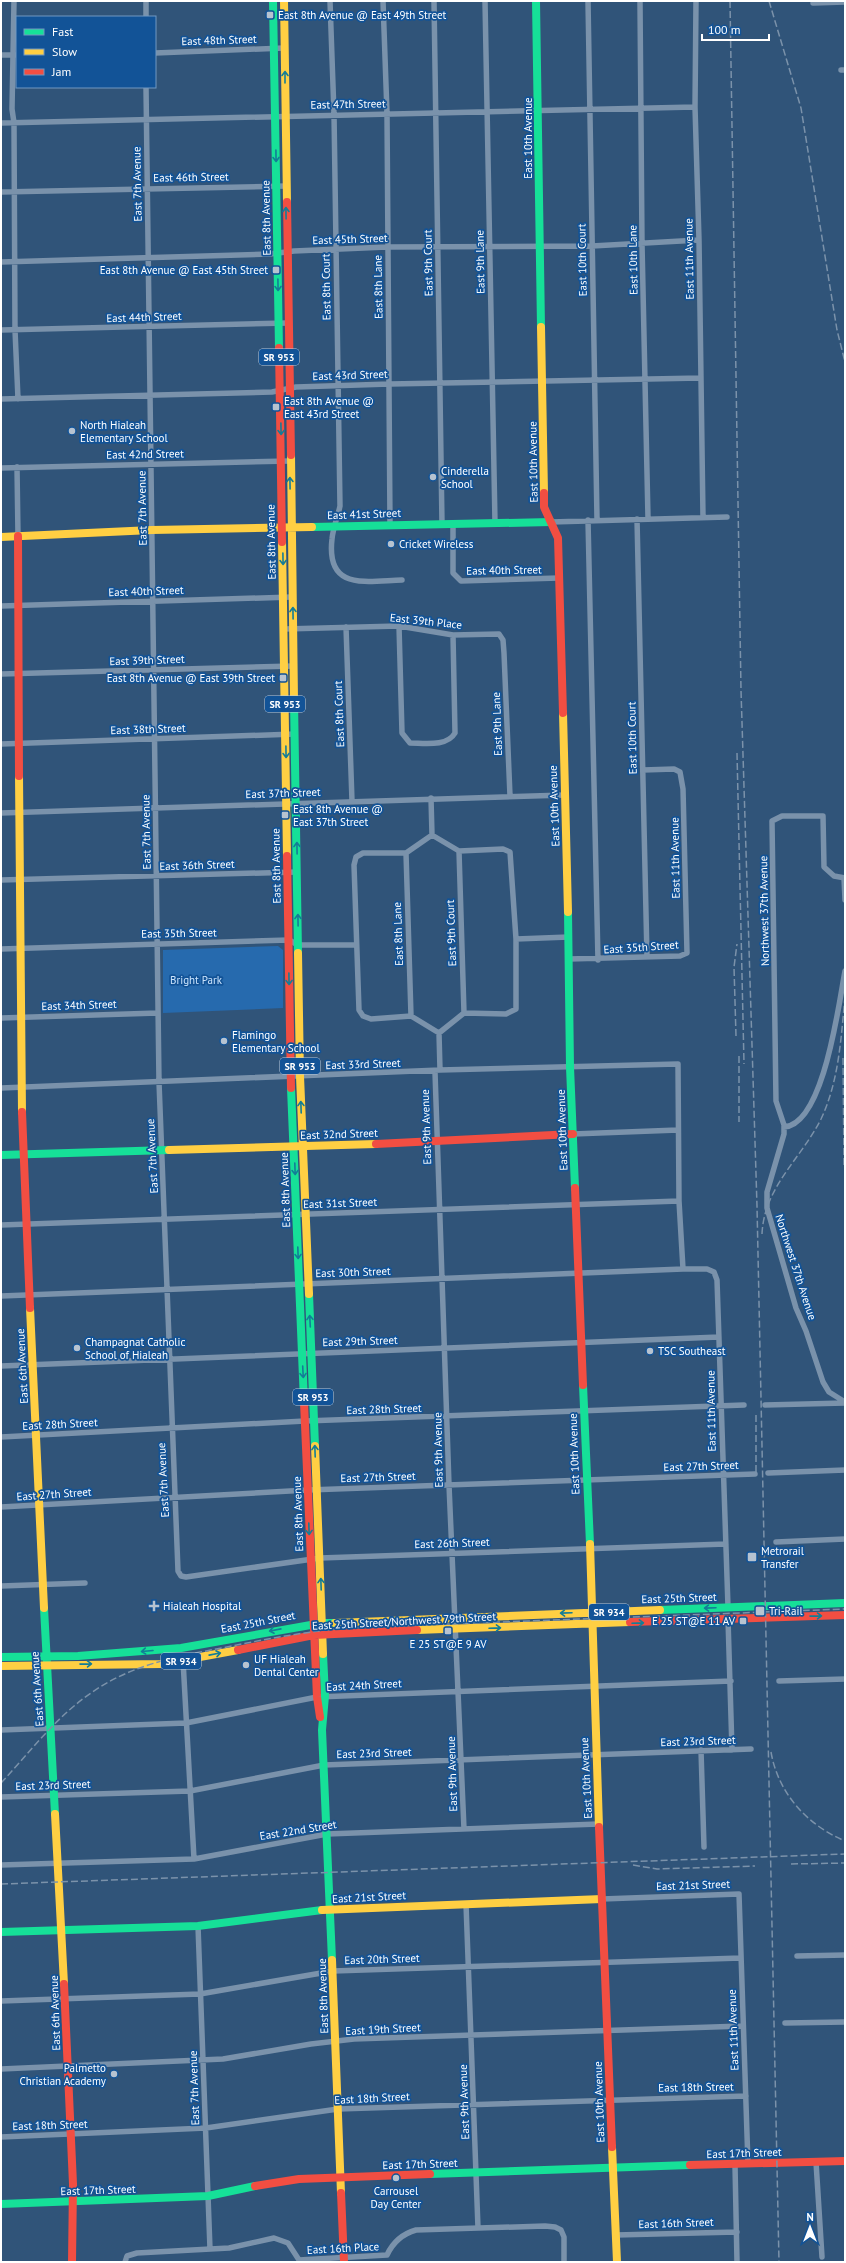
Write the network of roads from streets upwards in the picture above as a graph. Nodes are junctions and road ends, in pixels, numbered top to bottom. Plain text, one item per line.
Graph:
1 (14, 1) edge
2 (146, 1) edge
3 (273, 1) edge
4 (284, 1) edge
5 (330, 1) edge
6 (383, 1) edge
7 (434, 1) edge
8 (485, 1) edge
9 (536, 1) edge
10 (588, 1) edge
11 (696, 1) edge
12 (640, 2) dead end
13 (845, 2) edge
14 (813, 3) dead end
15 (146, 16) edge
16 (273, 48) junction
17 (284, 48) junction
18 (156, 53) edge
19 (15, 54) edge
20 (1, 55) edge
21 (146, 88) edge
22 (695, 107) junction
23 (642, 108) junction
24 (590, 109) junction
25 (488, 111) junction
26 (539, 111) junction
27 (436, 112) junction
28 (386, 113) junction
29 (334, 114) junction
30 (275, 116) junction
31 (285, 116) junction
32 (147, 120) junction
33 (1, 123) edge
34 (14, 123) junction
35 (277, 186) junction
36 (286, 186) junction
37 (146, 188) junction
38 (1, 192) edge
39 (15, 192) junction
40 (700, 240) junction
41 (642, 244) junction
42 (437, 246) junction
43 (490, 246) junction
44 (539, 246) junction
45 (592, 246) junction
46 (387, 247) junction
47 (336, 250) junction
48 (287, 252) junction
49 (278, 253) junction
50 (149, 257) junction
51 (1, 262) edge
52 (15, 262) junction
53 (279, 323) junction
54 (288, 323) junction
55 (150, 326) junction
56 (1, 330) edge
57 (15, 330) junction
58 (701, 378) junction
59 (646, 379) junction
60 (594, 381) junction
61 (492, 382) junction
62 (543, 382) junction
63 (390, 384) junction
64 (441, 384) junction
65 (338, 385) junction
66 (289, 389) junction
67 (280, 391) junction
68 (150, 395) junction
69 (1, 399) edge
70 (18, 399) junction
71 (281, 461) junction
72 (290, 461) junction
73 (151, 464) junction
74 (1, 468) edge
75 (17, 468) junction
76 (727, 516) dead end
77 (703, 517) junction
78 (648, 518) junction
79 (597, 519) junction
80 (637, 519) junction
81 (588, 520) junction
82 (551, 522) junction
83 (495, 523) junction
84 (390, 524) junction
85 (442, 524) junction
86 (453, 524) junction
87 (336, 526) junction
88 (287, 528) junction
89 (152, 530) junction
90 (18, 536) junction
91 (1, 537) edge
92 (559, 578) junction
93 (402, 580) dead end
94 (283, 597) junction
95 (292, 597) junction
96 (153, 600) junction
97 (18, 605) junction
98 (1, 606) edge
99 (399, 626) junction
100 (346, 627) junction
101 (284, 629) junction
102 (293, 629) junction
103 (453, 635) junction
104 (504, 653) joint
105 (284, 666) junction
106 (294, 666) junction
107 (153, 670) junction
108 (1, 674) edge
109 (17, 674) junction
110 (285, 734) junction
111 (295, 734) junction
112 (153, 739) junction
113 (1, 744) edge
114 (18, 744) junction
115 (643, 770) junction
116 (565, 795) junction
117 (510, 796) junction
118 (431, 798) junction
119 (352, 801) junction
120 (287, 803) junction
121 (296, 803) junction
122 (155, 808) junction
123 (19, 813) junction
124 (1, 814) edge
125 (432, 835) junction
126 (458, 851) junction
127 (406, 852) junction
128 (287, 872) junction
129 (297, 872) junction
130 (157, 876) junction
131 (844, 878) edge
132 (20, 879) junction
133 (1, 880) edge
134 (845, 900) edge
135 (687, 926) joint
136 (569, 937) junction
137 (516, 939) junction
138 (289, 940) junction
139 (158, 943) junction
140 (298, 945) junction
141 (356, 945) junction
142 (20, 948) junction
143 (1, 949) edge
144 (647, 957) junction
145 (569, 959) junction
146 (598, 960) junction
147 (845, 970) edge
148 (158, 1013) junction
149 (464, 1013) junction
150 (411, 1016) junction
151 (20, 1017) junction
152 (1, 1018) edge
153 (439, 1033) junction
154 (570, 1067) junction
155 (437, 1071) junction
156 (300, 1076) junction
157 (291, 1077) junction
158 (159, 1082) junction
159 (1, 1088) edge
160 (22, 1088) junction
161 (784, 1127) junction
162 (678, 1130) junction
163 (573, 1134) junction
164 (437, 1142) junction
165 (294, 1146) junction
166 (303, 1146) junction
167 (161, 1150) junction
168 (23, 1154) junction
169 (1, 1155) edge
170 (679, 1201) junction
171 (576, 1204) junction
172 (439, 1208) junction
173 (297, 1214) junction
174 (306, 1214) junction
175 (165, 1219) junction
176 (26, 1224) junction
177 (1, 1225) edge
178 (683, 1269) junction
179 (706, 1269) joint
180 (579, 1274) junction
181 (442, 1279) junction
182 (299, 1283) junction
183 (308, 1283) junction
184 (166, 1290) junction
185 (30, 1295) junction
186 (1, 1296) edge
187 (719, 1336) junction
188 (582, 1343) junction
189 (444, 1348) junction
190 (302, 1352) junction
191 (311, 1352) junction
192 (169, 1359) junction
193 (33, 1365) junction
194 (1, 1366) edge
195 (845, 1403) edge
196 (744, 1405) dead end
197 (765, 1405) dead end
198 (721, 1406) junction
199 (584, 1411) junction
200 (448, 1417) junction
201 (305, 1421) junction
202 (314, 1421) junction
203 (171, 1428) junction
204 (36, 1435) junction
205 (1, 1437) edge
206 (845, 1470) edge
207 (768, 1473) dead end
208 (755, 1474) dead end
209 (723, 1476) junction
210 (586, 1481) junction
211 (448, 1485) junction
212 (308, 1490) junction
213 (317, 1490) junction
214 (174, 1496) junction
215 (40, 1505) junction
216 (1, 1507) edge
217 (845, 1539) edge
218 (776, 1542) dead end
219 (726, 1544) junction
220 (590, 1549) junction
221 (452, 1553) junction
222 (320, 1558) junction
223 (310, 1559) junction
224 (181, 1576) joint
225 (85, 1583) dead end
226 (44, 1585) junction
227 (1, 1586) edge
228 (845, 1603) edge
229 (728, 1607) junction
230 (675, 1609) junction
231 (591, 1613) junction
232 (845, 1615) edge
233 (455, 1617) junction
234 (728, 1619) junction
235 (675, 1621) junction
236 (313, 1623) junction
237 (322, 1623) junction
238 (592, 1624) junction
239 (456, 1629) junction
240 (323, 1634) junction
241 (314, 1635) junction
242 (1, 1657) edge
243 (46, 1660) junction
244 (182, 1660) junction
245 (1, 1666) edge
246 (845, 1679) edge
247 (731, 1681) junction
248 (779, 1681) dead end
249 (593, 1687) junction
250 (459, 1690) junction
251 (321, 1697) junction
252 (186, 1723) junction
253 (51, 1729) junction
254 (1, 1730) edge
255 (751, 1749) dead end
256 (701, 1750) junction
257 (732, 1750) junction
258 (596, 1754) junction
259 (461, 1759) junction
260 (324, 1765) junction
261 (190, 1791) junction
262 (54, 1795) junction
263 (1, 1797) edge
264 (599, 1824) junction
265 (464, 1829) junction
266 (327, 1834) junction
267 (704, 1847) dead end
268 (194, 1859) junction
269 (58, 1863) junction
270 (1, 1865) edge
271 (739, 1894) joint
272 (602, 1899) junction
273 (466, 1904) junction
274 (331, 1909) junction
275 (198, 1926) junction
276 (62, 1931) junction
277 (1, 1932) edge
278 (796, 1956) dead end
279 (845, 1956) edge
280 (741, 1958) junction
281 (604, 1962) junction
282 (468, 1967) junction
283 (333, 1971) junction
284 (200, 1994) junction
285 (65, 1999) junction
286 (1, 2000) edge
287 (845, 2022) edge
288 (785, 2023) dead end
289 (743, 2026) junction
290 (607, 2032) junction
291 (471, 2035) junction
292 (336, 2041) junction
293 (203, 2060) junction
294 (68, 2067) junction
295 (1, 2069) edge
296 (746, 2096) junction
297 (611, 2099) junction
298 (474, 2104) junction
299 (338, 2109) junction
300 (206, 2128) junction
301 (71, 2134) junction
302 (1, 2137) edge
303 (844, 2161) edge
304 (816, 2162) junction
305 (748, 2164) junction
306 (735, 2165) junction
307 (613, 2167) junction
308 (476, 2173) junction
309 (340, 2178) junction
310 (208, 2196) junction
311 (72, 2202) junction
312 (1, 2204) edge
313 (478, 2228) junction
314 (737, 2232) junction
315 (616, 2235) junction
316 (210, 2250) junction
317 (387, 2255) junction
318 (822, 2258) dead end
319 (126, 2259) edge
320 (344, 2260) edge
321 (299, 2261) edge
322 (72, 2262) edge
323 (389, 2262) edge
324 (564, 2262) edge
325 (617, 2262) edge
326 (737, 2262) edge

1 - 19 street
2 - 15 street
3 - 16 street, East 8th Avenue / SR 953
4 - 17 street, East 8th Avenue / SR 953
5 - 29 street, East 8th Court
6 - 28 street, East 8th Lane
7 - 27 street, East 9th Court
8 - 25 street, East 9th Lane
9 - 26 street, East 10th Avenue
10 - 24 street, East 10th Court
11 - 22 street, East 11th Avenue
12 - 23 street, East 10th Lane
13 - 14 street
16 - 17 street, East 48th Street
16 - 18 street, East 48th Street
16 - 30 street, East 8th Avenue / SR 953
31 -> 17 street, East 8th Avenue / SR 953
19 - 20 street
19 - 34 street
21 - 32 street, East 7th Avenue
22 - 23 street, East 47th Street
22 - 40 street, East 11th Avenue
23 - 24 street, East 47th Street
23 - 41 street, East 10th Lane
24 - 26 street, East 47th Street
24 - 45 street, East 10th Court
25 - 26 street, East 47th Street
25 - 27 street, East 47th Street
25 - 43 street, East 9th Lane
26 - 44 street, East 10th Avenue
27 - 28 street, East 47th Street
27 - 42 street, East 9th Court
28 - 29 street, East 47th Street
28 - 46 street, East 8th Lane
29 - 31 street, East 47th Street
29 - 47 street, East 8th Court
30 - 31 street, East 47th Street
30 - 32 street, East 47th Street
30 -> 35 street, East 8th Avenue / SR 953
31 - 36 street, East 8th Avenue / SR 953
32 - 34 street, East 47th Street
32 - 37 street, East 7th Avenue
33 - 34 street, East 47th Street
34 - 39 street
35 - 36 street, East 46th Street
35 - 37 street, East 46th Street
35 - 49 street, East 8th Avenue / SR 953
48 -> 36 street, East 8th Avenue / SR 953
37 - 39 street, East 46th Street
37 - 50 street, East 7th Avenue
38 - 39 street, East 46th Street
39 - 52 street
40 - 41 street, East 45th Street
40 - 58 street, East 11th Avenue
41 - 45 street, East 45th Street
41 - 59 street, East 10th Lane
42 - 43 street, East 45th Street
42 - 46 street, East 45th Street
42 - 64 street, East 9th Court
43 - 44 street, East 45th Street
43 - 61 street, East 9th Lane
44 - 45 street, East 45th Street
44 - 62 street, East 10th Avenue
45 - 60 street, East 10th Court
46 - 47 street, East 45th Street
46 - 63 street, East 8th Lane
47 - 48 street, East 45th Street
47 - 65 street, East 8th Court
48 - 49 street, East 45th Street
48 - 54 street, East 8th Avenue / SR 953
49 - 50 street, East 45th Street
49 -> 53 street, East 8th Avenue / SR 953
50 - 52 street, East 45th Street
50 - 55 street, East 7th Avenue
51 - 52 street, East 45th Street
52 - 57 street
53 - 54 street, East 44th Street
53 - 55 street, East 44th Street
53 - 67 street, East 8th Avenue / SR 953
54 - 66 street, East 8th Avenue / SR 953
55 - 57 street, East 44th Street
55 - 68 street, East 7th Avenue
56 - 57 street, East 44th Street
57 - 70 street
58 - 59 street, East 43rd Street
58 - 77 street, East 11th Avenue
59 - 60 street, East 43rd Street
59 - 78 street, East 10th Lane
60 - 62 street, East 43rd Street
60 - 79 street, East 10th Court
61 - 62 street, East 43rd Street
61 - 64 street, East 43rd Street
61 - 83 street, East 9th Lane
62 - 82 street, East 10th Avenue
63 - 64 street, East 43rd Street
63 - 65 street, East 43rd Street
63 - 84 street, East 8th Lane
64 - 85 street, East 9th Court
65 - 66 street, East 43rd Street
65 - 87 street, East 8th Court
66 - 67 street, East 43rd Street
66 - 72 street, East 8th Avenue / SR 953
67 - 68 street, East 43rd Street
67 -> 71 street, East 8th Avenue / SR 953
68 - 70 street, East 43rd Street
68 - 73 street, East 7th Avenue
69 - 70 street, East 43rd Street
71 - 72 street, East 42nd Street
71 - 73 street, East 42nd Street
71 - 88 street, East 8th Avenue / SR 953
88 -> 72 street, East 8th Avenue / SR 953
73 - 75 street, East 42nd Street
73 - 89 street, East 7th Avenue
74 - 75 street, East 42nd Street
75 - 90 street, East 6th Avenue
76 - 77 street, East 41st Street
77 - 78 street, East 41st Street
78 - 80 street, East 41st Street
79 - 80 street, East 41st Street
79 - 81 street, East 41st Street
80 - 115 street, East 10th Court
81 - 82 street, East 41st Street
81 - 146 street
82 - 83 street, East 41st Street
82 - 92 street, East 10th Avenue
83 - 86 street, East 41st Street
84 - 85 street, East 41st Street
84 - 87 street, East 41st Street
85 - 86 street, East 41st Street
86 - 92 street, East 40th Street
87 - 88 street, East 41st Street
87 - 93 street, East 8th Court
88 - 89 street, East 41st Street
88 -> 94 street, East 8th Avenue / SR 953
88 - 95 street, East 8th Avenue / SR 953
89 - 90 street, East 41st Street
89 - 96 street, East 7th Avenue
90 - 91 street, East 41st Street
90 - 97 street, East 6th Avenue
92 - 116 street, East 10th Avenue
94 - 95 street, East 40th Street
94 - 96 street, East 40th Street
94 - 101 street, East 8th Avenue / SR 953
102 -> 95 street, East 8th Avenue / SR 953
96 - 97 street, East 40th Street
96 - 107 street, East 7th Avenue
97 - 98 street, East 40th Street
97 - 109 street, East 6th Avenue
99 - 100 street, East 39th Place
99 - 103 street, East 39th Place
99 - 103 street
100 - 102 street, East 39th Place
100 - 119 street, East 8th Court
101 - 102 street, East 39th Place
101 - 105 street, East 8th Avenue / SR 953
102 - 106 street, East 8th Avenue / SR 953
103 - 104 street, East 39th Place
104 - 117 street, East 9th Lane
105 - 106 street, East 39th Street
105 - 107 street, East 39th Street
105 - 110 street, East 8th Avenue / SR 953
106 - 111 street, East 8th Avenue / SR 953
107 - 109 street, East 39th Street
107 - 112 street, East 7th Avenue
108 - 109 street, East 39th Street
109 - 114 street, East 6th Avenue
110 - 111 street, East 38th Street
110 - 112 street, East 38th Street
110 -> 120 street, East 8th Avenue / SR 953
111 - 121 street, East 8th Avenue / SR 953
112 - 114 street, East 38th Street
112 - 122 street, East 7th Avenue
113 - 114 street, East 38th Street
114 - 123 street, East 6th Avenue
115 - 135 street, East 11th Avenue
115 - 144 street, East 10th Court
116 - 117 street, East 37th Street
116 - 136 street, East 10th Avenue
117 - 118 street, East 37th Street
118 - 119 street, East 37th Street
118 - 125 street
119 - 121 street, East 37th Street
120 - 121 street, East 37th Street
120 - 122 street, East 37th Street
120 - 128 street, East 8th Avenue / SR 953
129 -> 121 street, East 8th Avenue / SR 953
122 - 123 street, East 37th Street
122 - 130 street, East 7th Avenue
123 - 124 street, East 37th Street
123 - 132 street, East 6th Avenue
125 - 126 street
125 - 127 street
126 - 137 street
126 - 149 street, East 9th Court
127 - 141 street
127 - 150 street, East 8th Lane
128 - 129 street, East 36th Street
128 - 130 street, East 36th Street
128 - 138 street, East 8th Avenue / SR 953
140 -> 129 street, East 8th Avenue / SR 953
130 - 132 street, East 36th Street
130 - 139 street, East 7th Avenue
131 - 134 street, Northwest 37th Avenue
131 - 161 street, Northwest 37th Avenue
132 - 133 street, East 36th Street
132 - 142 street, East 6th Avenue
135 - 144 street, East 35th Street
136 - 137 street
136 - 145 street, East 10th Avenue
137 - 149 street
138 - 139 street, East 35th Street
138 - 140 street
138 -> 157 street, East 8th Avenue / SR 953
139 - 142 street, East 35th Street
139 - 148 street, East 7th Avenue
140 - 141 street
140 - 156 street, East 8th Avenue / SR 953
141 - 150 street
142 - 143 street, East 35th Street
142 - 151 street, East 6th Avenue
144 - 146 street, East 35th Street
145 - 146 street, East 35th Street
145 - 154 street, East 10th Avenue
147 - 161 street
148 - 151 street, East 34th Street
148 - 158 street, East 7th Avenue
149 - 153 street
150 - 153 street
151 - 152 street, East 34th Street
151 - 160 street, East 6th Avenue
153 - 155 street, East 9th Avenue
154 - 155 street, East 33rd Street
154 - 162 street, East 33rd Street
154 - 163 street, East 10th Avenue
155 - 156 street, East 33rd Street
155 - 164 street, East 9th Avenue
156 - 157 street, East 33rd Street
166 -> 156 street, East 8th Avenue / SR 953
157 - 158 street, East 33rd Street
157 - 165 street, East 8th Avenue / SR 953
158 - 160 street, East 33rd Street
158 - 167 street, East 7th Avenue
159 - 160 street, East 33rd Street
160 - 168 street, East 6th Avenue
161 - 195 street, Northwest 37th Avenue
162 - 163 street, East 32nd Street
162 - 170 street
163 - 164 street, East 32nd Street
163 - 171 street, East 10th Avenue
164 - 166 street, East 32nd Street
164 - 172 street, East 9th Avenue
165 - 166 street, East 32nd Street
165 - 167 street, East 32nd Street
165 -> 173 street, East 8th Avenue / SR 953
166 - 174 street, East 8th Avenue / SR 953
167 - 168 street, East 32nd Street
167 - 175 street, East 7th Avenue
168 - 169 street, East 32nd Street
168 - 176 street, East 6th Avenue
170 - 171 street, East 31st Street
170 - 178 street
171 - 172 street, East 31st Street
171 - 180 street, East 10th Avenue
172 - 174 street, East 31st Street
172 - 181 street, East 9th Avenue
173 - 174 street, East 31st Street
173 - 175 street, East 31st Street
173 -> 182 street, East 8th Avenue / SR 953
174 - 183 street, East 8th Avenue / SR 953
175 - 176 street, East 31st Street
175 - 184 street, East 7th Avenue
176 - 177 street, East 31st Street
176 - 185 street, East 6th Avenue
178 - 179 street, East 30th Street
178 - 180 street, East 30th Street
179 - 187 street, East 11th Avenue
180 - 181 street, East 30th Street
180 - 188 street, East 10th Avenue
181 - 183 street, East 30th Street
181 - 189 street, East 9th Avenue
182 - 183 street, East 30th Street
182 - 184 street, East 30th Street
182 - 190 street, East 8th Avenue / SR 953
191 -> 183 street, East 8th Avenue / SR 953
184 - 185 street, East 30th Street
184 - 192 street, East 7th Avenue
185 - 186 street, East 30th Street
185 - 193 street, East 6th Avenue
187 - 188 street, East 29th Street
187 - 198 street, East 11th Avenue
188 - 189 street, East 29th Street
188 - 199 street, East 10th Avenue
189 - 191 street, East 29th Street
189 - 200 street, East 9th Avenue
190 - 191 street, East 29th Street
190 - 192 street, East 29th Street
190 -> 201 street, East 8th Avenue / SR 953
191 - 202 street, East 8th Avenue / SR 953
192 - 193 street, East 29th Street
192 - 203 street, East 7th Avenue
193 - 194 street, East 29th Street
193 - 204 street, East 6th Avenue
195 - 197 street
196 - 198 street, East 28th Street
198 - 199 street, East 28th Street
198 - 209 street, East 11th Avenue
199 - 200 street, East 28th Street
199 - 210 street, East 10th Avenue
200 - 202 street, East 28th Street
200 - 211 street, East 9th Avenue
201 - 202 street, East 28th Street
201 - 203 street, East 28th Street
201 - 212 street, East 8th Avenue / SR 953
213 -> 202 street, East 8th Avenue / SR 953
203 - 204 street, East 28th Street
203 - 214 street, East 7th Avenue
204 - 205 street, East 28th Street
204 - 215 street, East 6th Avenue
206 - 207 street
208 - 209 street, East 27th Street
209 - 210 street, East 27th Street
209 - 219 street, East 11th Avenue
210 - 211 street, East 27th Street
210 - 220 street, East 10th Avenue
211 - 213 street, East 27th Street
211 - 221 street, East 9th Avenue
212 - 213 street, East 27th Street
212 - 214 street, East 27th Street
212 -> 223 street, East 8th Avenue / SR 953
213 - 222 street, East 8th Avenue / SR 953
214 - 215 street, East 27th Street
214 - 224 street, East 7th Avenue
215 - 216 street, East 27th Street
215 - 226 street, East 6th Avenue
217 - 218 street
219 - 220 street, East 26th Street
219 - 229 street, East 11th Avenue
220 - 221 street, East 26th Street
220 - 231 street, East 10th Avenue
221 - 222 street, East 26th Street
221 - 233 street, East 9th Avenue
222 - 223 street, East 26th Street
237 -> 222 street, East 8th Avenue / SR 953
223 - 224 street, East 26th Street
223 - 236 street, East 8th Avenue / SR 953
225 - 226 street
226 - 227 street
226 - 243 street, East 6th Avenue
228 - 229 street, East 25th Street / SR 934
229 -> 230 street, East 25th Street / SR 934
230 - 231 street, East 25th Street / SR 934
230 - 235 street
231 -> 233 street, East 25th Street / SR 934
231 - 238 street, East 10th Avenue
234 -> 232 street, East 25th Street/Northwest 79th Street / SR 934
233 - 237 street, East 25th Street / SR 934
233 - 239 street, East 9th Avenue
234 - 235 street, East 25th Street/Northwest 79th Street / SR 934
234 - 247 street
238 -> 235 street, East 25th Street/Northwest 79th Street / SR 934
236 - 237 street, East 25th Street / SR 934
236 - 241 street, East 8th Avenue / SR 953
236 -> 243 street, East 25th Street / SR 934
237 - 240 street, East 8th Avenue / SR 953
239 -> 238 street, East 25th Street/Northwest 79th Street / SR 934
238 - 249 street, East 10th Avenue
239 - 240 street, East 25th Street/Northwest 79th Street / SR 934
239 - 250 street, East 9th Avenue
240 - 241 street, East 25th Street/Northwest 79th Street / SR 934
240 - 251 street, East 8th Avenue / SR 953
244 -> 241 street, East 25th Street/Northwest 79th Street / SR 934
241 - 251 street, East 8th Avenue / SR 953
242 - 243 street, East 25th Street/Northwest 79th Street / SR 934
243 -> 244 street, East 25th Street/Northwest 79th Street / SR 934
243 - 245 street, East 25th Street/Northwest 79th Street / SR 934
243 - 253 street, East 6th Avenue
244 - 252 street
246 - 248 street
247 - 249 street, East 24th Street
247 - 257 street
249 - 250 street, East 24th Street
249 - 258 street, East 10th Avenue
250 - 251 street, East 24th Street
250 - 259 street, East 9th Avenue
251 - 252 street, East 24th Street
251 - 260 street, East 8th Avenue / SR 953
252 - 253 street, East 24th Street
252 - 261 street
253 - 254 street, East 24th Street
253 - 262 street, East 6th Avenue
255 - 257 street, East 23rd Street
256 - 257 street, East 23rd Street
256 - 258 street, East 23rd Street
256 - 267 street
258 - 259 street, East 23rd Street
258 - 264 street, East 10th Avenue
259 - 260 street, East 23rd Street
259 - 265 street, East 9th Avenue
260 - 261 street, East 23rd Street
260 - 266 street, East 8th Avenue / SR 953
261 - 262 street, East 23rd Street
261 - 268 street
262 - 263 street, East 23rd Street
262 - 269 street, East 6th Avenue
264 - 265 street, East 22nd Street
264 - 272 street, East 10th Avenue
265 - 266 street, East 22nd Street
266 - 268 street, East 22nd Street
266 - 274 street, East 8th Avenue / SR 953
268 - 269 street, East 22nd Street
269 - 270 street, East 22nd Street
269 - 276 street, East 6th Avenue
271 - 272 street, East 21st Street
271 - 280 street, East 11th Avenue
272 - 273 street, East 21st Street
272 - 281 street, East 10th Avenue
273 - 274 street, East 21st Street
273 - 282 street, East 9th Avenue
274 - 275 street, East 21st Street
274 - 283 street, East 8th Avenue / SR 953
275 - 276 street, East 21st Street
275 - 284 street, East 7th Avenue
276 - 277 street, East 21st Street
276 - 285 street, East 6th Avenue
278 - 279 street
280 - 281 street, East 20th Street
280 - 289 street, East 11th Avenue
281 - 282 street, East 20th Street
281 - 290 street, East 10th Avenue
282 - 283 street, East 20th Street
282 - 291 street, East 9th Avenue
283 - 284 street, East 20th Street
283 - 292 street, East 8th Avenue / SR 953
284 - 285 street, East 20th Street
284 - 293 street, East 7th Avenue
285 - 286 street, East 20th Street
285 - 294 street, East 6th Avenue
287 - 288 street
289 - 290 street, East 19th Street
289 - 296 street, East 11th Avenue
290 - 291 street, East 19th Street
290 - 297 street, East 10th Avenue
291 - 292 street, East 19th Street
291 - 298 street, East 9th Avenue
292 - 293 street, East 19th Street
292 - 299 street, East 8th Avenue / SR 953
293 - 294 street, East 19th Street
293 - 300 street, East 7th Avenue
294 - 295 street, East 19th Street
294 - 301 street, East 6th Avenue
296 - 297 street, East 18th Street
296 - 305 street, East 11th Avenue
297 - 298 street, East 18th Street
297 - 307 street, East 10th Avenue
298 - 299 street, East 18th Street
298 - 308 street, East 9th Avenue
299 - 300 street, East 18th Street
299 - 309 street, East 8th Avenue / SR 953
300 - 301 street, East 18th Street
300 - 310 street, East 7th Avenue
301 - 302 street, East 18th Street
301 - 311 street, East 6th Avenue
303 - 304 street, East 17th Street
304 - 305 street, East 17th Street
304 - 318 street
305 - 306 street, East 17th Street
306 - 307 street, East 17th Street
306 - 314 street
307 - 308 street, East 17th Street
307 - 315 street, East 10th Avenue
308 - 309 street, East 17th Street
308 - 313 street, East 9th Avenue
309 - 310 street, East 17th Street
309 - 320 street, East 8th Avenue / SR 953
310 - 311 street, East 17th Street
310 - 316 street, East 7th Avenue
311 - 312 street, East 17th Street
311 - 322 street, East 6th Avenue
313 - 317 street, East 16th Place
313 - 324 street, East 16th Place
314 - 315 street, East 16th Street
314 - 326 street
315 - 325 street, East 10th Avenue
316 - 319 street, East 16th Place
316 - 321 street, East 16th Place
317 - 320 street, East 16th Place
317 - 323 street
320 - 321 street, East 16th Place

